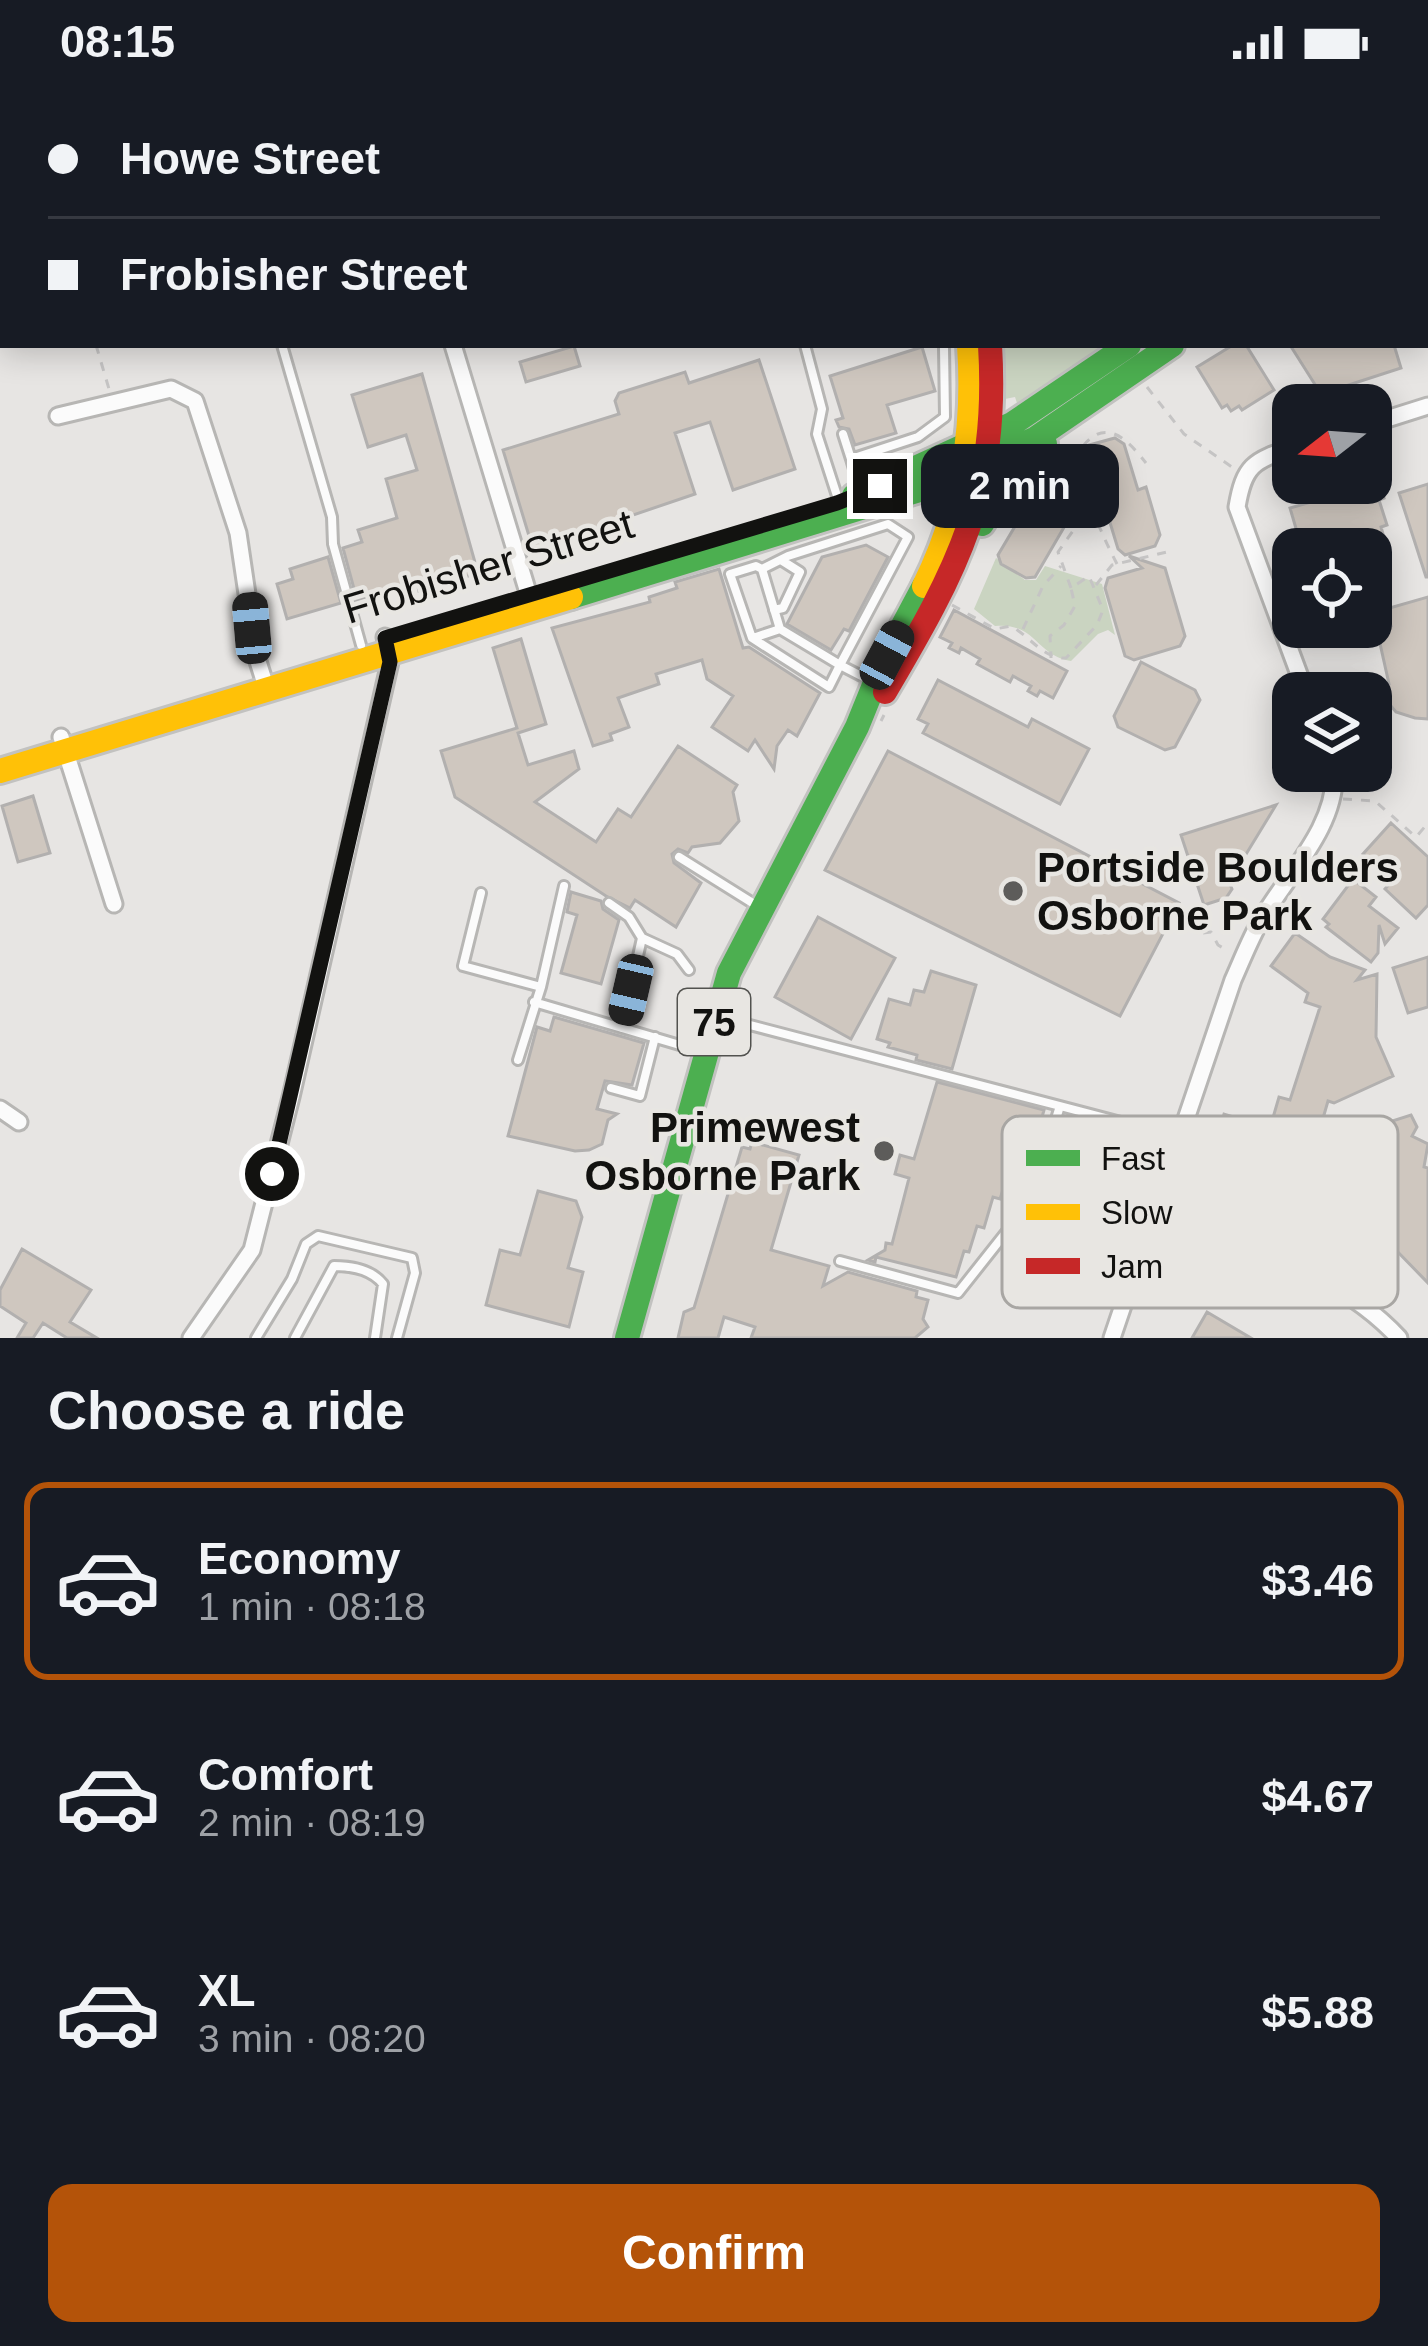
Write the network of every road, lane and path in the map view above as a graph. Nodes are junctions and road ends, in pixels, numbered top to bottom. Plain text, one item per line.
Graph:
1 (426, 84) edge
2 (438, 84) edge
3 (97, 348) edge
4 (283, 348) edge
5 (454, 348) edge
6 (806, 348) edge
7 (957, 348) edge
8 (958, 348) edge
9 (990, 348) edge
10 (1124, 348) edge
11 (1168, 348) edge
12 (1147, 387) dead end
13 (113, 403) junction
14 (1428, 406) edge
15 (58, 416) dead end
16 (1392, 417) edge
17 (1064, 419) junction
18 (843, 434) dead end
19 (993, 434) junction
20 (969, 446) junction
21 (1272, 454) edge
22 (851, 459) junction
23 (988, 463) junction
24 (1146, 463) dead end
25 (964, 474) junction
26 (1242, 475) junction
27 (902, 496) junction
28 (850, 498) junction
29 (1090, 507) junction
30 (760, 540) junction
31 (955, 543) junction
32 (1167, 552) dead end
33 (781, 560) junction
34 (1117, 563) junction
35 (1062, 564) junction
36 (765, 568) junction
37 (1095, 587) junction
38 (1071, 588) junction
39 (531, 602) junction
40 (951, 604) dead end
41 (774, 610) junction
42 (779, 628) junction
43 (1022, 632) junction
44 (752, 638) junction
45 (378, 645) junction
46 (1052, 658) junction
47 (840, 665) junction
48 (1298, 672) edge
49 (265, 682) junction
50 (874, 682) junction
51 (874, 721) junction
52 (63, 745) junction
53 (0, 757) edge
54 (0, 771) edge
55 (1336, 792) joint
56 (1428, 823) edge
57 (679, 857) dead end
58 (564, 886) dead end
59 (481, 893) dead end
60 (608, 903) dead end
61 (114, 904) dead end
62 (761, 908) junction
63 (1203, 933) dead end
64 (642, 938) junction
65 (1243, 958) junction
66 (689, 970) dead end
67 (541, 987) junction
68 (534, 1002) junction
69 (716, 1016) junction
70 (622, 1028) junction
71 (655, 1037) junction
72 (706, 1053) junction
73 (518, 1060) dead end
74 (611, 1088) dead end
75 (1060, 1106) junction
76 (0, 1109) edge
77 (1057, 1116) edge
78 (1099, 1116) edge
79 (1188, 1116) edge
80 (20, 1122) dead end
81 (1002, 1237) edge
82 (840, 1261) dead end
83 (1122, 1308) edge
84 (1370, 1308) edge
85 (191, 1338) edge
86 (256, 1338) edge
87 (295, 1338) edge
88 (374, 1338) edge
89 (397, 1338) edge
90 (627, 1338) edge
91 (1112, 1338) edge
92 (1400, 1338) edge

1 - 2 path
3 - 13 path
4 - 45 lane
5 - 39 street
6 - 28 lane
7 - 22 lane
8 - 20 main road, 75
9 - 19 main road, 75
10 - 19 main road, Frobisher Street
11 - 17 main road
12 - 26 path
13 - 15 street
13 - 49 street
14 - 16 street
17 - 23 main road, Frobisher Street
17 - 31 main road
18 - 22 lane
19 - 20 main road, Frobisher Street
19 - 23 main road, 75
20 - 25 main road, 75
20 - 28 main road, Frobisher Street
21 - 26 street
22 - 28 lane
23 - 25 main road, Frobisher Street
23 - 31 main road, 75
24 - 29 path
25 - 27 main road, Frobisher Street
25 - 31 main road, 75
26 - 48 street
27 - 30 main road, Frobisher Street
27 - 31 main road
28 - 39 main road, Frobisher Street
29 - 34 path
29 - 35 path
30 - 36 lane
30 - 39 main road, Frobisher Street
31 - 50 main road, 75
31 - 51 main road, 75
32 - 34 path
33 - 36 lane
33 - 41 lane
33 - 47 lane
34 - 37 path
35 - 38 path
35 - 43 path
36 - 41 lane
36 - 44 lane
37 - 38 path
37 - 46 path
38 - 46 path
39 - 45 main road, Frobisher Street
40 - 43 path
41 - 42 lane
42 - 44 lane
42 - 47 lane
43 - 46 path
44 - 47 lane
45 - 49 main road, Frobisher Street
45 - 85 street
47 - 50 lane
49 - 52 main road, Frobisher Street
50 - 51 main road, 75
51 - 62 main road, 75
52 - 53 main road, Frobisher Street
52 - 54 main road, Frobisher Street
52 - 61 street
55 - 56 path
55 - 65 street
57 - 62 lane
58 - 67 lane
59 - 67 lane
60 - 64 lane
62 - 69 main road, 75
63 - 65 path
64 - 66 lane
64 - 70 lane
65 - 79 street
67 - 68 lane
68 - 70 lane
68 - 73 lane
69 - 72 main road, 75
69 - 75 lane
70 - 71 lane
71 - 72 lane
71 - 74 lane
72 - 90 main road, 75
75 - 77 lane
75 - 78 lane
76 - 80 street
81 - 82 lane
83 - 91 street
84 - 92 street
86 - 89 lane
87 - 88 lane

